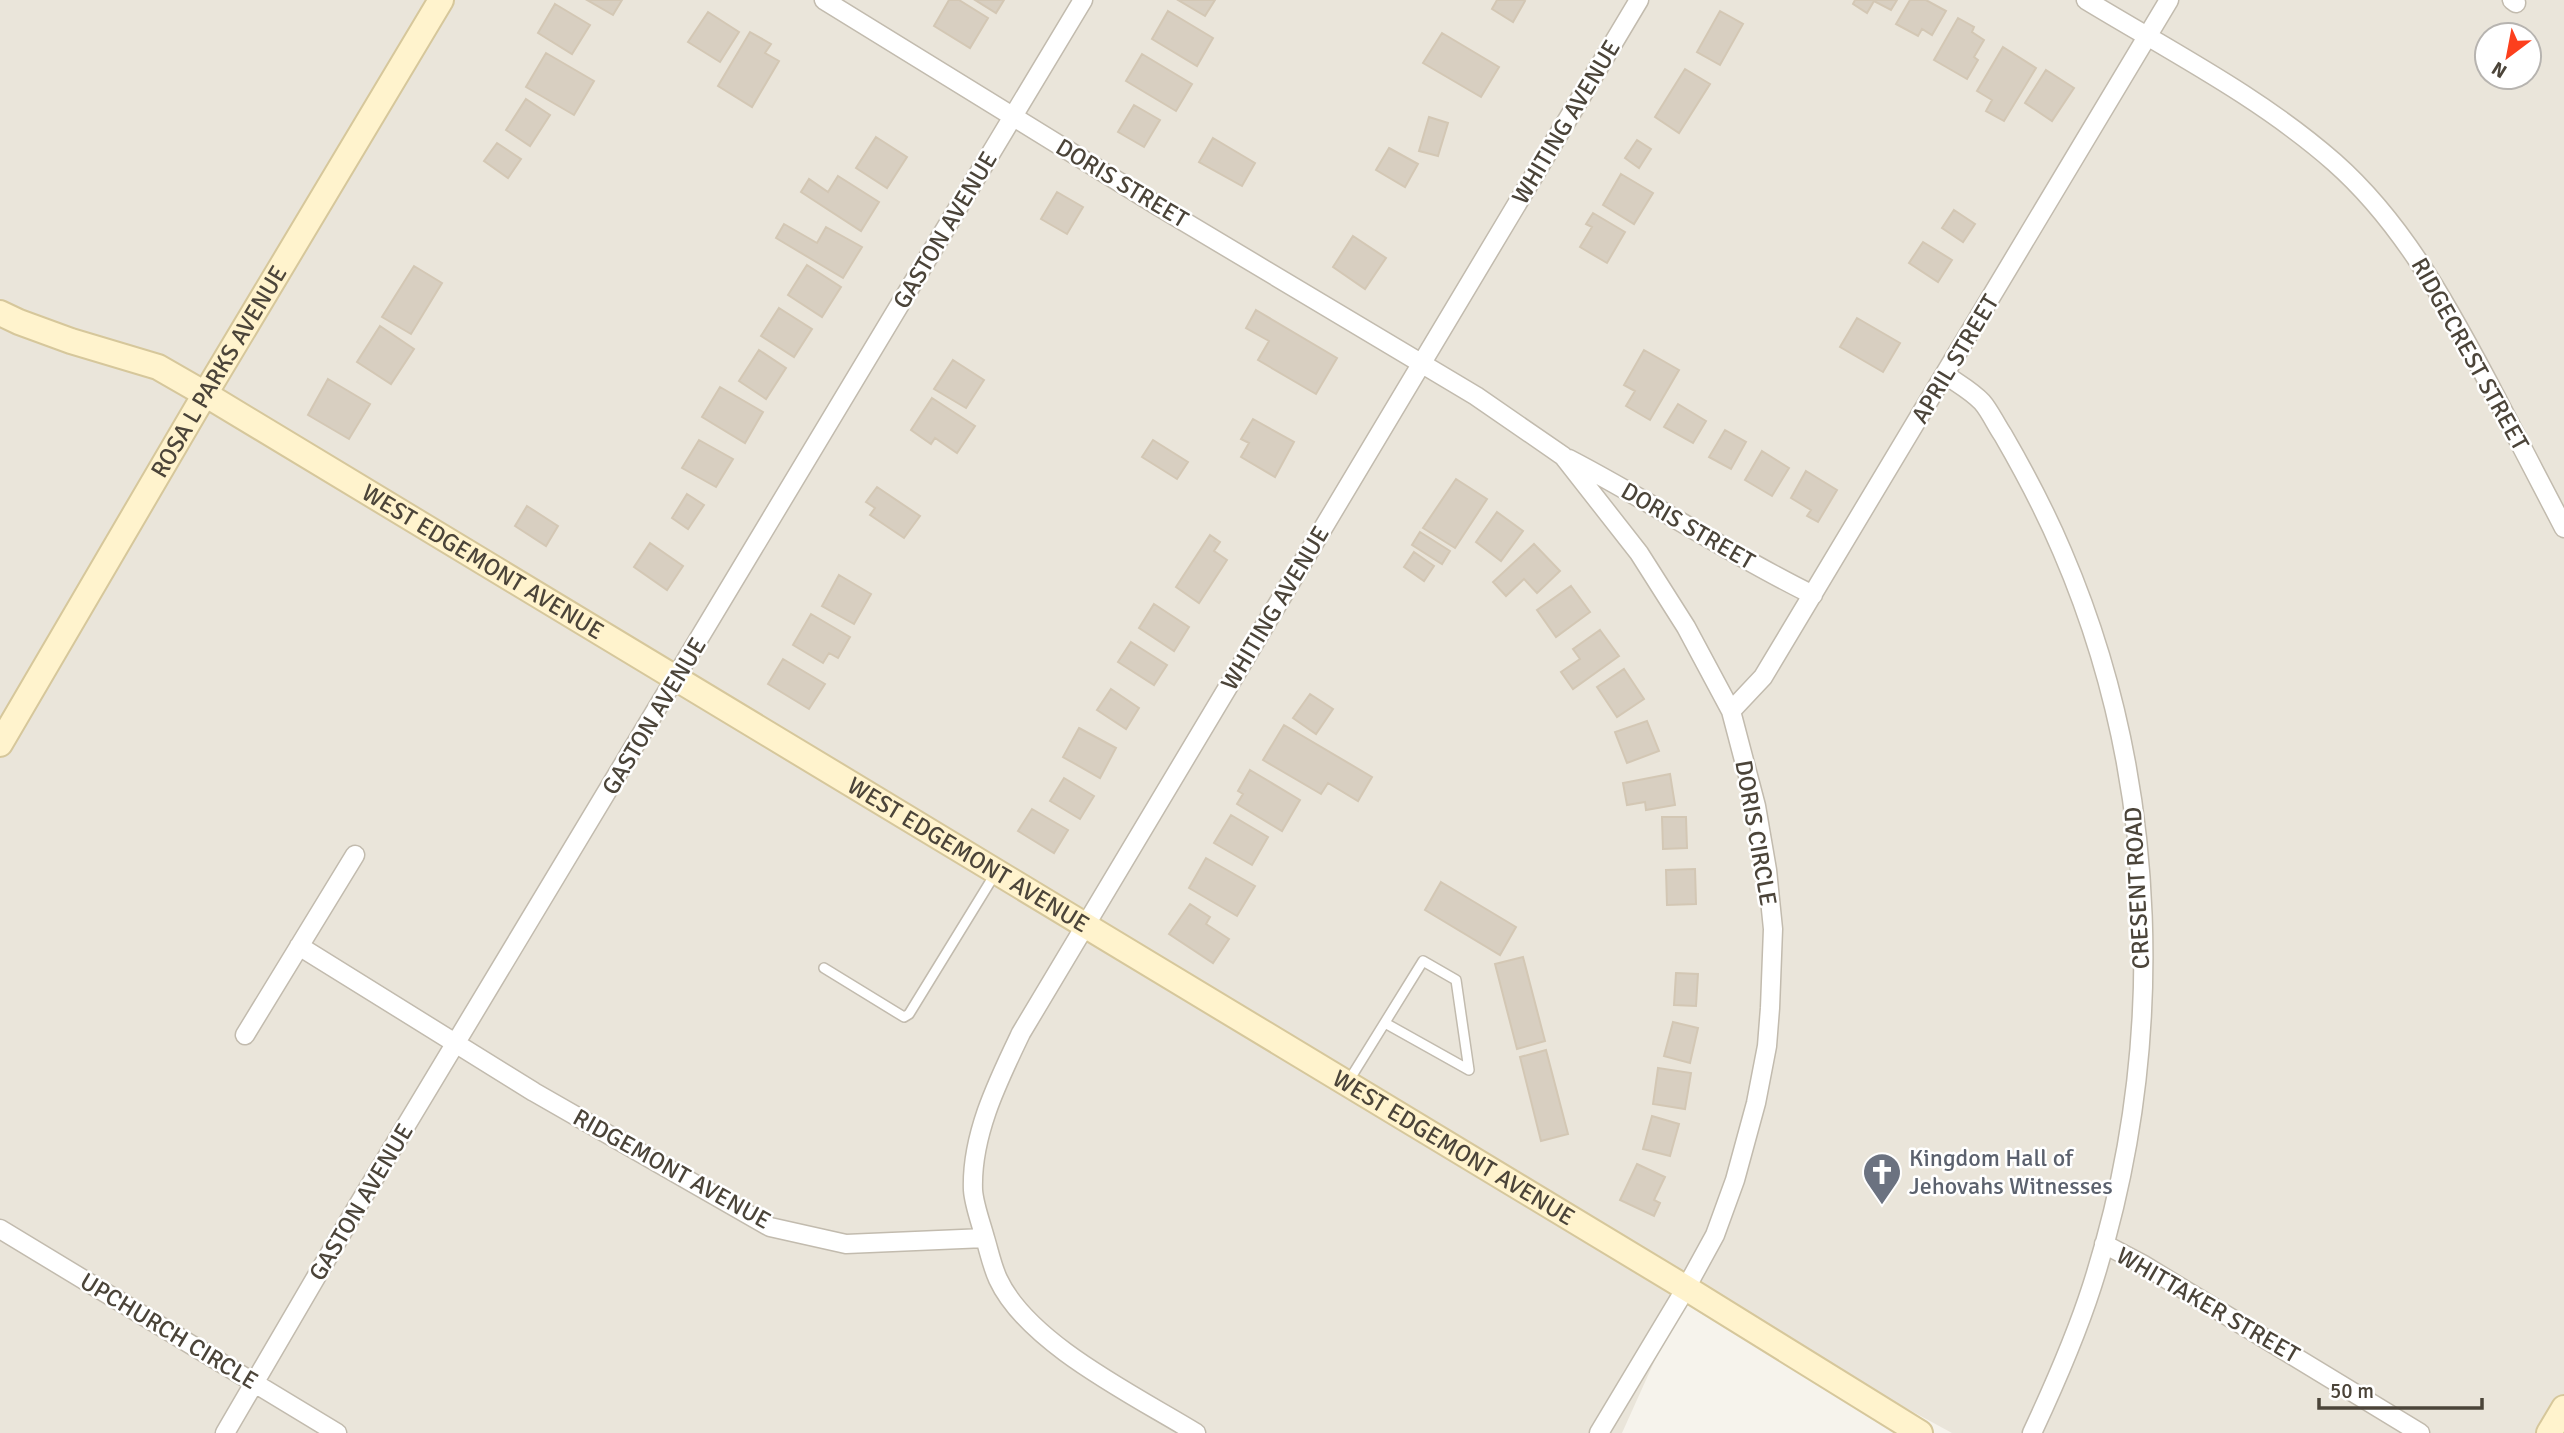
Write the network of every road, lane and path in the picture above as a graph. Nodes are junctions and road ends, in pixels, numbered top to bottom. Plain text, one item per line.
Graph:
1 (441, 0) edge
2 (824, 0) edge
3 (1083, 0) edge
4 (1639, 0) edge
5 (2086, 0) edge
6 (2169, 0) edge
7 (2147, 37) junction
8 (1014, 116) junction
9 (0, 313) edge
10 (1423, 363) junction
11 (1946, 374) junction
12 (205, 394) junction
13 (1563, 456) junction
14 (2564, 528) edge
15 (1813, 595) junction
16 (677, 679) junction
17 (1731, 711) junction
18 (0, 744) edge
19 (355, 855) dead end
20 (996, 872) junction
21 (1084, 925) junction
22 (299, 946) junction
23 (824, 968) dead end
24 (1385, 1023) junction
25 (246, 1035) dead end
26 (457, 1042) junction
27 (1347, 1084) junction
28 (0, 1229) edge
29 (985, 1238) junction
30 (2104, 1244) junction
31 (1686, 1289) junction
32 (255, 1383) junction
33 (2564, 1408) edge
34 (225, 1433) edge
35 (337, 1433) edge
36 (1196, 1433) edge
37 (1599, 1433) edge
38 (1920, 1433) edge
39 (2032, 1433) edge
40 (2420, 1433) edge
41 (2549, 1433) edge

1 - 12 street, ROSA L PARKS AVENUE
2 - 8 street, DORIS STREET
3 - 8 street, GASTON AVENUE
4 - 10 street, WHITING AVENUE
5 - 7 street, RIDGECREST STREET
6 - 7 street, APRIL STREET
7 - 11 street, APRIL STREET
7 - 14 street, RIDGECREST STREET
8 - 10 street, DORIS STREET
8 - 16 street, GASTON AVENUE
9 - 12 street, WEST EDGEMONT AVENUE
10 - 13 street, DORIS CIRCLE
10 - 21 street, WHITING AVENUE
11 - 15 street, APRIL STREET
11 - 30 street, CRESENT ROAD
12 - 16 street, WEST EDGEMONT AVENUE
12 - 18 street, ROSA L PARKS AVENUE
13 - 15 street, DORIS STREET
13 - 17 street, DORIS CIRCLE
15 - 17 street, APRIL STREET
16 - 20 street, WEST EDGEMONT AVENUE
16 - 26 street, GASTON AVENUE
17 - 31 street, DORIS CIRCLE
19 - 22 street
20 - 21 street, WEST EDGEMONT AVENUE
20 - 23 lane
21 - 27 street, WEST EDGEMONT AVENUE
21 - 29 street, WHITING AVENUE
22 - 25 street
22 - 26 street, RIDGEMONT AVENUE
24 - 24 lane
24 - 27 lane
26 - 29 street, RIDGEMONT AVENUE
26 - 32 street, GASTON AVENUE
27 - 31 street, WEST EDGEMONT AVENUE
28 - 32 street, UPCHURCH CIRCLE
29 - 36 street
30 - 39 street, CRESENT ROAD
30 - 40 street, WHITTAKER STREET
31 - 37 street, DORIS CIRCLE
31 - 38 street, WEST EDGEMONT AVENUE
32 - 34 street, GASTON AVENUE
32 - 35 street, UPCHURCH CIRCLE
33 - 41 street

